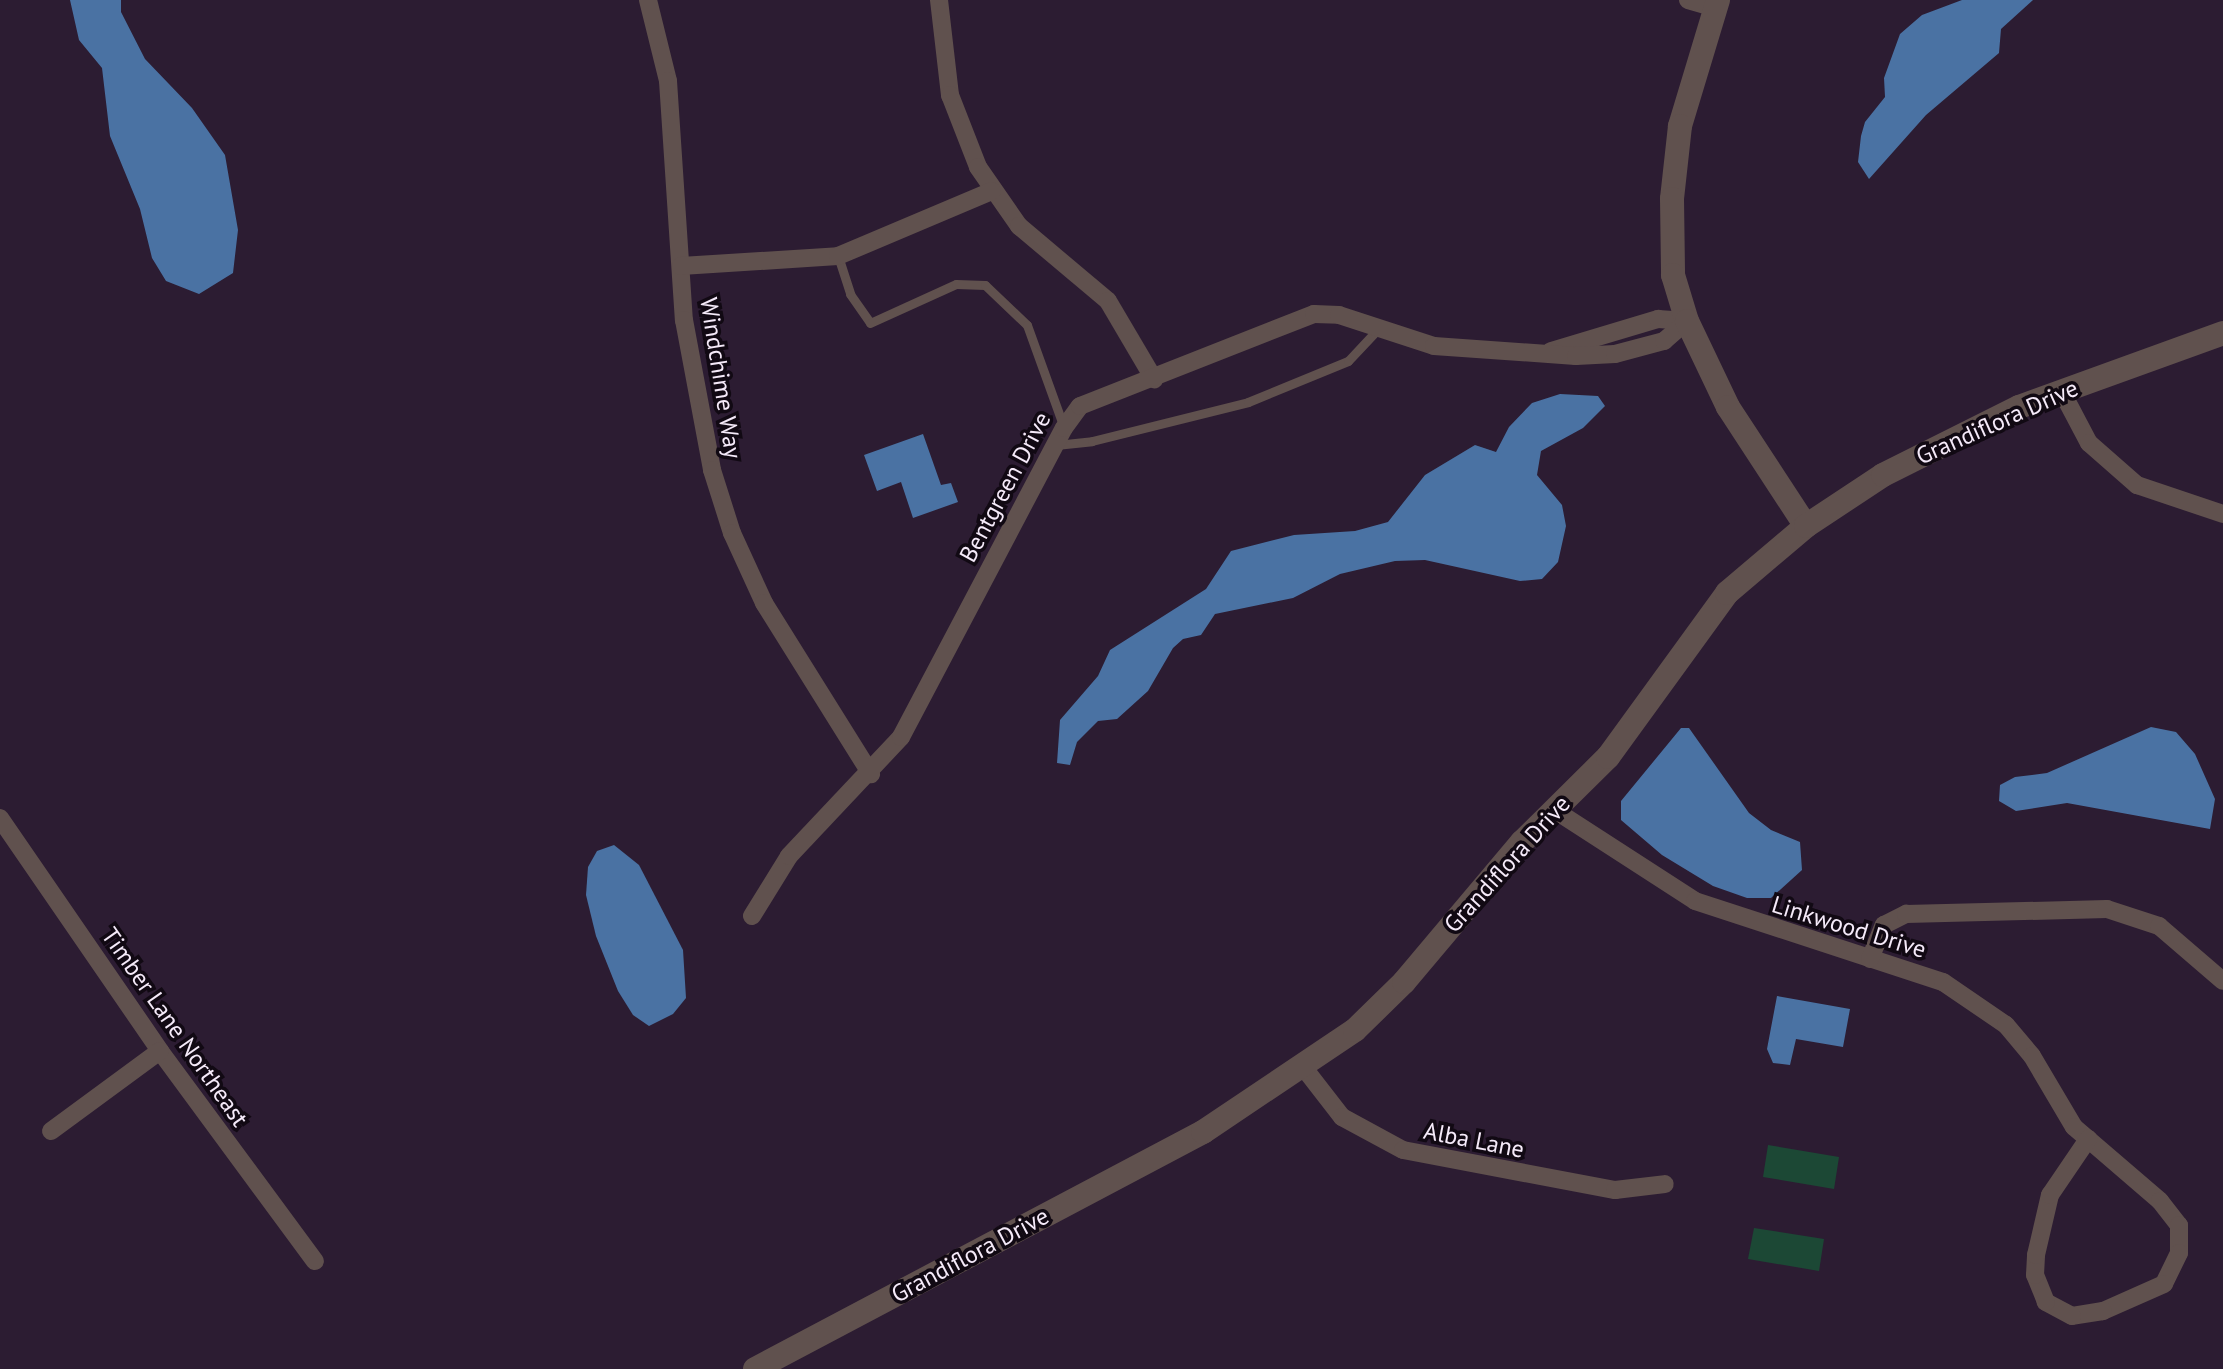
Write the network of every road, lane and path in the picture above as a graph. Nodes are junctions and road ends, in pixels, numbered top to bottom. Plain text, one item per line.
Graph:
1 (648, 0) edge
2 (939, 0) edge
3 (1688, 0) edge
4 (1717, 4) edge
5 (992, 191) junction
6 (838, 256) junction
7 (681, 266) junction
8 (1687, 321) junction
9 (1378, 329) junction
10 (2223, 333) edge
11 (1154, 379) junction
12 (2061, 390) junction
13 (1060, 436) junction
14 (2223, 514) edge
15 (1806, 526) junction
16 (871, 774) junction
17 (1553, 809) junction
18 (0, 818) edge
19 (752, 916) dead end
20 (1870, 959) junction
21 (2223, 981) edge
22 (160, 1051) junction
23 (1304, 1068) junction
24 (51, 1131) dead end
25 (2088, 1139) junction
26 (1665, 1184) dead end
27 (315, 1261) dead end
28 (755, 1369) edge

1 - 7 street, Windchime Way
2 - 5 street
3 - 4 street
4 - 8 street
5 - 6 street
5 - 11 street
6 - 7 street
6 - 13 lane
7 - 16 street, Windchime Way
8 - 9 street, Bentgreen Drive
8 - 15 street
9 - 11 street, Bentgreen Drive
9 - 13 lane
10 - 12 street, Grandiflora Drive
11 - 13 street, Bentgreen Drive
12 - 14 street
12 - 15 street, Grandiflora Drive
13 - 16 street, Bentgreen Drive
15 - 17 street, Grandiflora Drive
16 - 19 street, Bentgreen Drive
17 - 20 street, Linkwood Drive
17 - 23 street, Grandiflora Drive
18 - 22 street, Timber Lane Northeast
20 - 21 street
20 - 25 street, Linkwood Drive
22 - 24 street
22 - 27 street, Timber Lane Northeast
23 - 26 street, Alba Lane
23 - 28 street, Grandiflora Drive
25 - 25 street, Linkwood Drive

